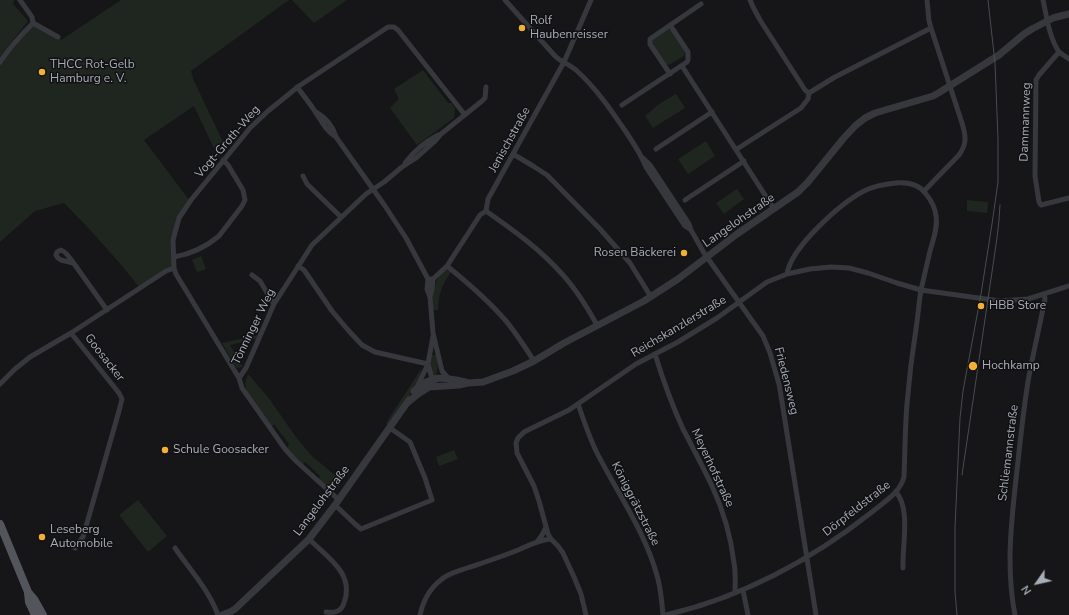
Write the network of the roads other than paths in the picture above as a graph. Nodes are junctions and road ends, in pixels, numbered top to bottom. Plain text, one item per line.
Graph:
1 (20, 0) edge
2 (505, 0) edge
3 (591, 0) edge
4 (750, 0) edge
5 (927, 0) edge
6 (1043, 0) edge
7 (701, 4) dead end
8 (1069, 14) edge
9 (1047, 21) junction
10 (33, 23) junction
11 (670, 25) junction
12 (931, 28) junction
13 (58, 37) dead end
14 (1059, 52) junction
15 (1069, 59) edge
16 (0, 62) edge
17 (564, 62) junction
18 (682, 66) junction
19 (670, 74) junction
20 (950, 86) junction
21 (298, 87) junction
22 (486, 87) dead end
23 (809, 93) junction
24 (622, 105) dead end
25 (712, 112) junction
26 (465, 115) junction
27 (656, 149) dead end
28 (737, 149) junction
29 (513, 154) junction
30 (223, 160) junction
31 (744, 161) junction
32 (303, 176) dead end
33 (373, 189) junction
34 (924, 191) junction
35 (1069, 198) edge
36 (684, 200) dead end
37 (774, 209) junction
38 (486, 210) junction
39 (341, 217) junction
40 (174, 257) junction
41 (707, 257) junction
42 (73, 262) dead end
43 (298, 266) junction
44 (447, 266) junction
45 (174, 268) junction
46 (787, 274) junction
47 (252, 275) dead end
48 (430, 279) junction
49 (1069, 286) edge
50 (921, 290) junction
51 (1044, 294) junction
52 (652, 297) junction
53 (740, 302) junction
54 (274, 304) junction
55 (107, 310) junction
56 (597, 325) junction
57 (71, 332) junction
58 (433, 333) junction
59 (655, 354) junction
60 (534, 361) junction
61 (428, 364) junction
62 (441, 368) junction
63 (239, 378) junction
64 (448, 378) junction
65 (435, 379) junction
66 (1, 381) edge
67 (468, 383) junction
68 (441, 385) junction
69 (429, 387) junction
70 (415, 390) junction
71 (407, 402) junction
72 (578, 404) junction
73 (390, 428) junction
74 (896, 492) junction
75 (337, 502) junction
76 (0, 524) edge
77 (546, 527) junction
78 (309, 539) junction
79 (551, 539) junction
80 (537, 542) junction
81 (75, 548) dead end
82 (175, 548) dead end
83 (808, 558) junction
84 (903, 568) dead end
85 (742, 590) junction
86 (28, 592) junction
87 (735, 593) junction
88 (326, 612) dead end
89 (35, 615) edge
90 (43, 615) edge
91 (218, 615) edge
92 (222, 615) edge
93 (420, 615) edge
94 (586, 615) edge
95 (664, 615) edge
96 (748, 615) edge
97 (816, 615) edge
98 (1015, 615) edge

1 - 10 street
2 - 17 street, Friedensweg
3 - 17 street, Jenischstraße
4 - 23 street
5 - 12 street
6 - 9 street
7 - 11 street
8 - 9 street, Langelohstraße
9 - 14 street
9 - 20 street, Langelohstraße
10 - 13 street
10 - 16 street
11 - 18 street
11 - 19 street
12 - 20 street
12 - 23 street
14 - 15 street
14 - 35 street, Dammannweg
17 - 29 street, Jenischstraße
17 - 41 street, Friedensweg
18 - 19 street
18 - 25 street
19 - 24 street
20 - 34 street
20 - 37 street, Langelohstraße
21 - 26 street, Vogt-Groth-Weg
21 - 30 street, Vogt-Groth-Weg
21 - 33 street
22 - 26 street, Tönninger Weg
23 - 28 street
25 - 27 street
25 - 28 street
26 - 33 street, Tönninger Weg
28 - 31 street
29 - 38 street, Jenischstraße
29 - 52 street
30 - 40 street, Vogt-Groth-Weg
30 - 40 street
31 - 36 street
31 - 37 street
32 - 39 street
33 - 39 street, Tönninger Weg
33 - 48 street
34 - 46 street
34 - 50 street, Dörpfeldstraße
37 - 41 street, Langelohstraße
38 - 44 street, Jenischstraße
38 - 56 street
39 - 43 street, Tönninger Weg
40 - 45 street, Vogt-Groth-Weg
41 - 52 street, Langelohstraße
41 - 53 street, Friedensweg
42 - 55 street
43 - 54 street, Tönninger Weg
43 - 61 street
44 - 48 street, Jenischstraße
44 - 60 street
45 - 55 street
45 - 63 street, Vogt-Groth-Weg
46 - 50 street, Reichskanzlerstraße
46 - 53 street, Reichskanzlerstraße
47 - 54 street
48 - 58 street
49 - 51 street, Reichskanzlerstraße
50 - 51 street, Reichskanzlerstraße
50 - 74 street, Dörpfeldstraße
51 - 98 street, Schliemannstraße
52 - 56 street, Langelohstraße
53 - 59 street, Reichskanzlerstraße
53 - 83 street, Friedensweg
54 - 63 street, Tönninger Weg
55 - 57 street
56 - 60 street, Langelohstraße
57 - 66 street, Goosacker
57 - 81 street, Goosacker
58 - 61 street
58 - 62 street
59 - 72 street, Reichskanzlerstraße
59 - 87 street, Meyerhofstraße
60 - 67 street, Langelohstraße
61 - 65 street
61 - 70 street
62 - 64 street
62 - 65 street
63 - 75 street, Tönninger Weg
64 - 65 street, Langelohstraße
64 - 67 street, Langelohstraße
65 - 68 street
65 - 69 street
65 - 70 street, Langelohstraße
67 - 68 street, Langelohstraße
68 - 69 street, Langelohstraße
69 - 71 street, Langelohstraße
70 - 71 street, Langelohstraße
71 - 73 street, Langelohstraße
72 - 77 street, Reichskanzlerstraße
72 - 95 street, Königgrätzstraße
73 - 75 street, Langelohstraße
73 - 75 street, Tönninger Weg
74 - 83 street, Dörpfeldstraße
74 - 84 street
75 - 78 street, Langelohstraße
76 - 86 main road
77 - 79 street, Reichskanzlerstraße
77 - 80 street
78 - 88 street
78 - 92 street, Langelohstraße
79 - 80 street
79 - 94 street, Reichskanzlerstraße
80 - 93 street
82 - 91 street
83 - 85 street, Dörpfeldstraße
83 - 97 street, Friedensweg
85 - 87 street, Dörpfeldstraße
85 - 96 street
86 - 89 main road
86 - 90 main road
87 - 95 street, Dörpfeldstraße

